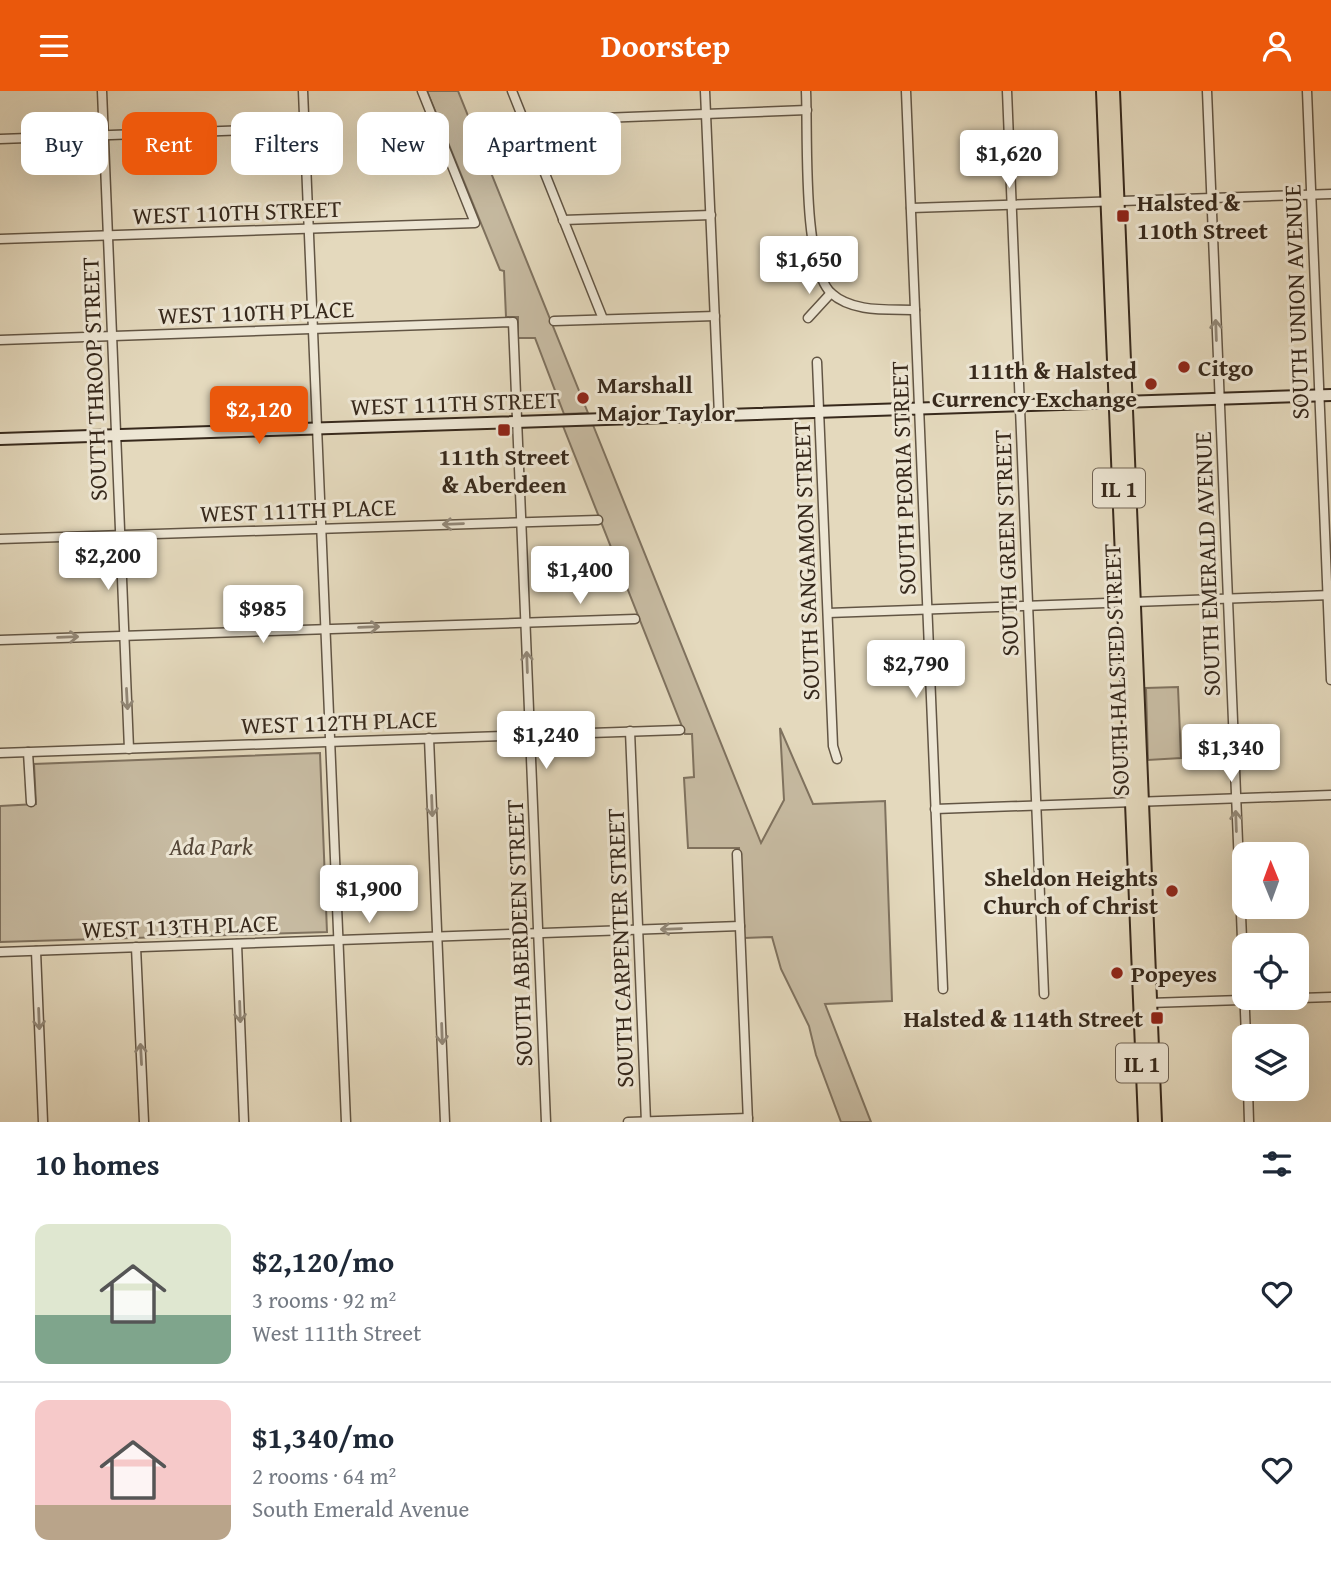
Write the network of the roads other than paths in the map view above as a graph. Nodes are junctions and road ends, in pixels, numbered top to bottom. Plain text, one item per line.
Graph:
1 (102, 91) edge
2 (303, 91) edge
3 (422, 91) edge
4 (512, 91) edge
5 (705, 91) edge
6 (806, 91) edge
7 (906, 91) edge
8 (1007, 91) edge
9 (1102, 91) edge
10 (1113, 91) edge
11 (1207, 91) edge
12 (1307, 91) edge
13 (807, 110) junction
14 (102, 112) edge
15 (304, 112) edge
16 (520, 112) edge
17 (707, 114) junction
18 (621, 117) edge
19 (231, 131) edge
20 (108, 135) edge
21 (21, 138) edge
22 (0, 139) edge
23 (105, 175) edge
24 (307, 175) edge
25 (545, 175) edge
26 (1331, 194) edge
27 (1311, 195) junction
28 (1211, 198) junction
29 (1112, 201) junction
30 (1011, 205) junction
31 (911, 208) junction
32 (711, 215) junction
33 (563, 220) junction
34 (309, 228) junction
35 (107, 235) junction
36 (0, 239) edge
37 (831, 293) junction
38 (915, 310) junction
39 (715, 316) junction
40 (808, 318) dead end
41 (603, 319) junction
42 (554, 321) dead end
43 (513, 322) joint
44 (313, 329) junction
45 (111, 336) junction
46 (0, 340) edge
47 (817, 362) dead end
48 (1325, 395) edge
49 (1219, 399) junction
50 (1120, 402) junction
51 (1020, 405) junction
52 (919, 409) junction
53 (819, 412) junction
54 (719, 415) junction
55 (517, 422) junction
56 (317, 429) junction
57 (116, 435) junction
58 (0, 439) edge
59 (598, 520) dead end
60 (522, 522) junction
61 (321, 529) junction
62 (120, 535) junction
63 (0, 539) edge
64 (1329, 595) edge
65 (1227, 599) junction
66 (1129, 602) junction
67 (1028, 606) junction
68 (927, 609) junction
69 (828, 613) junction
70 (635, 619) dead end
71 (526, 622) junction
72 (326, 629) junction
73 (124, 635) junction
74 (0, 640) edge
75 (1331, 680) edge
76 (680, 730) dead end
77 (631, 731) junction
78 (530, 735) junction
79 (429, 738) junction
80 (330, 742) junction
81 (129, 748) junction
82 (28, 752) junction
83 (0, 753) edge
84 (837, 758) dead end
85 (1331, 795) edge
86 (1236, 799) junction
87 (31, 802) dead end
88 (1137, 802) junction
89 (1036, 806) junction
90 (935, 809) junction
91 (737, 854) dead end
92 (740, 926) junction
93 (639, 930) junction
94 (538, 933) junction
95 (1241, 933) edge
96 (438, 937) junction
97 (338, 940) junction
98 (237, 944) junction
99 (136, 947) junction
100 (36, 951) junction
101 (0, 952) edge
102 (943, 989) dead end
103 (1044, 994) dead end
104 (1331, 997) edge
105 (1309, 998) edge
106 (1232, 1000) edge
107 (1145, 1003) junction
108 (1249, 1101) edge
109 (748, 1120) edge
110 (43, 1122) edge
111 (144, 1122) edge
112 (244, 1122) edge
113 (346, 1122) edge
114 (446, 1122) edge
115 (546, 1122) edge
116 (628, 1122) edge
117 (646, 1122) edge
118 (1145, 1122) edge
119 (1155, 1122) edge
120 (1250, 1122) edge

1 - 14 street, SOUTH THROOP STREET
2 - 15 street
3 - 34 street, WEST 110TH STREET
4 - 16 street
5 - 17 street
6 - 13 street
7 - 31 street, SOUTH PEORIA STREET
8 - 30 street, SOUTH GREEN STREET
9 - 29 main road, SOUTH HALSTED STREET / IL 1
10 - 29 main road, SOUTH HALSTED STREET / IL 1
11 - 28 street, SOUTH EMERALD AVENUE
12 - 27 street, SOUTH UNION AVENUE
13 - 17 street
13 - 37 street
17 - 18 street
17 - 32 street
19 - 20 street
21 - 22 street
23 - 35 street, SOUTH THROOP STREET
24 - 34 street
25 - 33 street
26 - 27 street
27 - 28 street
27 - 48 street, SOUTH UNION AVENUE
28 - 29 street
49 -> 28 street, SOUTH EMERALD AVENUE
29 - 30 street
29 - 50 main road, SOUTH HALSTED STREET / IL 1
30 - 31 street
30 - 51 street, SOUTH GREEN STREET
31 - 38 street, SOUTH PEORIA STREET
32 - 33 street
32 - 39 street
33 - 41 street
34 - 35 street, WEST 110TH STREET
34 - 44 street
35 - 36 street, WEST 110TH STREET
35 - 45 street, SOUTH THROOP STREET
37 - 38 street
37 - 40 street
38 - 52 street, SOUTH PEORIA STREET
39 - 41 street
39 - 54 street
41 - 42 street
43 - 44 street, WEST 110TH PLACE
43 - 55 street, SOUTH ABERDEEN STREET
44 - 45 street, WEST 110TH PLACE
44 - 56 street
45 - 46 street, WEST 110TH PLACE
45 - 57 street, SOUTH THROOP STREET
47 - 53 street, SOUTH SANGAMON STREET
48 - 49 main road, WEST 111TH STREET
48 - 64 street, SOUTH UNION AVENUE
49 - 50 main road, WEST 111TH STREET
49 - 65 street, SOUTH EMERALD AVENUE
50 - 51 main road, WEST 111TH STREET
50 - 66 main road, SOUTH HALSTED STREET / IL 1
51 - 52 main road, WEST 111TH STREET
51 - 67 street, SOUTH GREEN STREET
52 - 53 main road, WEST 111TH STREET
52 - 68 street, SOUTH PEORIA STREET
53 - 54 main road, WEST 111TH STREET
53 - 69 street, SOUTH SANGAMON STREET
54 - 55 main road, WEST 111TH STREET
55 - 56 main road, WEST 111TH STREET
55 - 60 street, SOUTH ABERDEEN STREET
56 - 57 main road, WEST 111TH STREET
56 - 61 street
57 - 58 main road, WEST 111TH STREET
57 - 62 street, SOUTH THROOP STREET
59 - 60 street, WEST 111TH PLACE
60 -> 61 street, WEST 111TH PLACE
60 - 71 street, SOUTH ABERDEEN STREET
61 - 62 street, WEST 111TH PLACE
61 - 72 street
62 - 63 street, WEST 111TH PLACE
62 - 73 street, SOUTH THROOP STREET
64 - 65 street
64 - 75 street, SOUTH UNION AVENUE
65 - 66 street
65 - 86 street, SOUTH EMERALD AVENUE
66 - 67 street
66 - 88 main road, SOUTH HALSTED STREET / IL 1
67 - 68 street
67 - 89 street, SOUTH GREEN STREET
68 - 69 street
68 - 90 street, SOUTH PEORIA STREET
69 - 84 street, SOUTH SANGAMON STREET
70 - 71 street
72 -> 71 street
78 -> 71 street, SOUTH ABERDEEN STREET
72 - 73 street
72 - 80 street
74 -> 73 street
73 -> 81 street, SOUTH THROOP STREET
76 - 77 street, WEST 112TH PLACE
77 - 78 street, WEST 112TH PLACE
77 - 93 street, SOUTH CARPENTER STREET
78 - 79 street, WEST 112TH PLACE
78 - 94 street, SOUTH ABERDEEN STREET
79 - 80 street, WEST 112TH PLACE
79 -> 96 street
80 - 81 street, WEST 112TH PLACE
80 - 97 street
81 - 82 street, WEST 112TH PLACE
82 - 83 street, WEST 112TH PLACE
82 - 87 street
85 - 86 street
86 - 88 street
95 -> 86 street, SOUTH EMERALD AVENUE
88 - 89 street
88 - 107 main road, SOUTH HALSTED STREET / IL 1
89 - 90 street
89 - 103 street, SOUTH GREEN STREET
90 - 102 street, SOUTH PEORIA STREET
91 - 92 street
92 -> 93 street, WEST 113TH PLACE
92 - 109 street
93 - 94 street, WEST 113TH PLACE
93 - 117 street, SOUTH CARPENTER STREET
94 - 96 street, WEST 113TH PLACE
94 - 115 street, SOUTH ABERDEEN STREET
96 - 97 street, WEST 113TH PLACE
96 -> 114 street
97 - 98 street, WEST 113TH PLACE
97 - 113 street
98 - 99 street, WEST 113TH PLACE
98 -> 112 street
99 - 100 street, WEST 113TH PLACE
111 -> 99 street
100 - 101 street, WEST 113TH PLACE
100 -> 110 street
104 - 105 street
106 - 107 street
107 - 118 main road, SOUTH HALSTED STREET / IL 1
107 - 119 main road, SOUTH HALSTED STREET / IL 1
108 - 120 street
109 - 117 street
116 - 117 street

